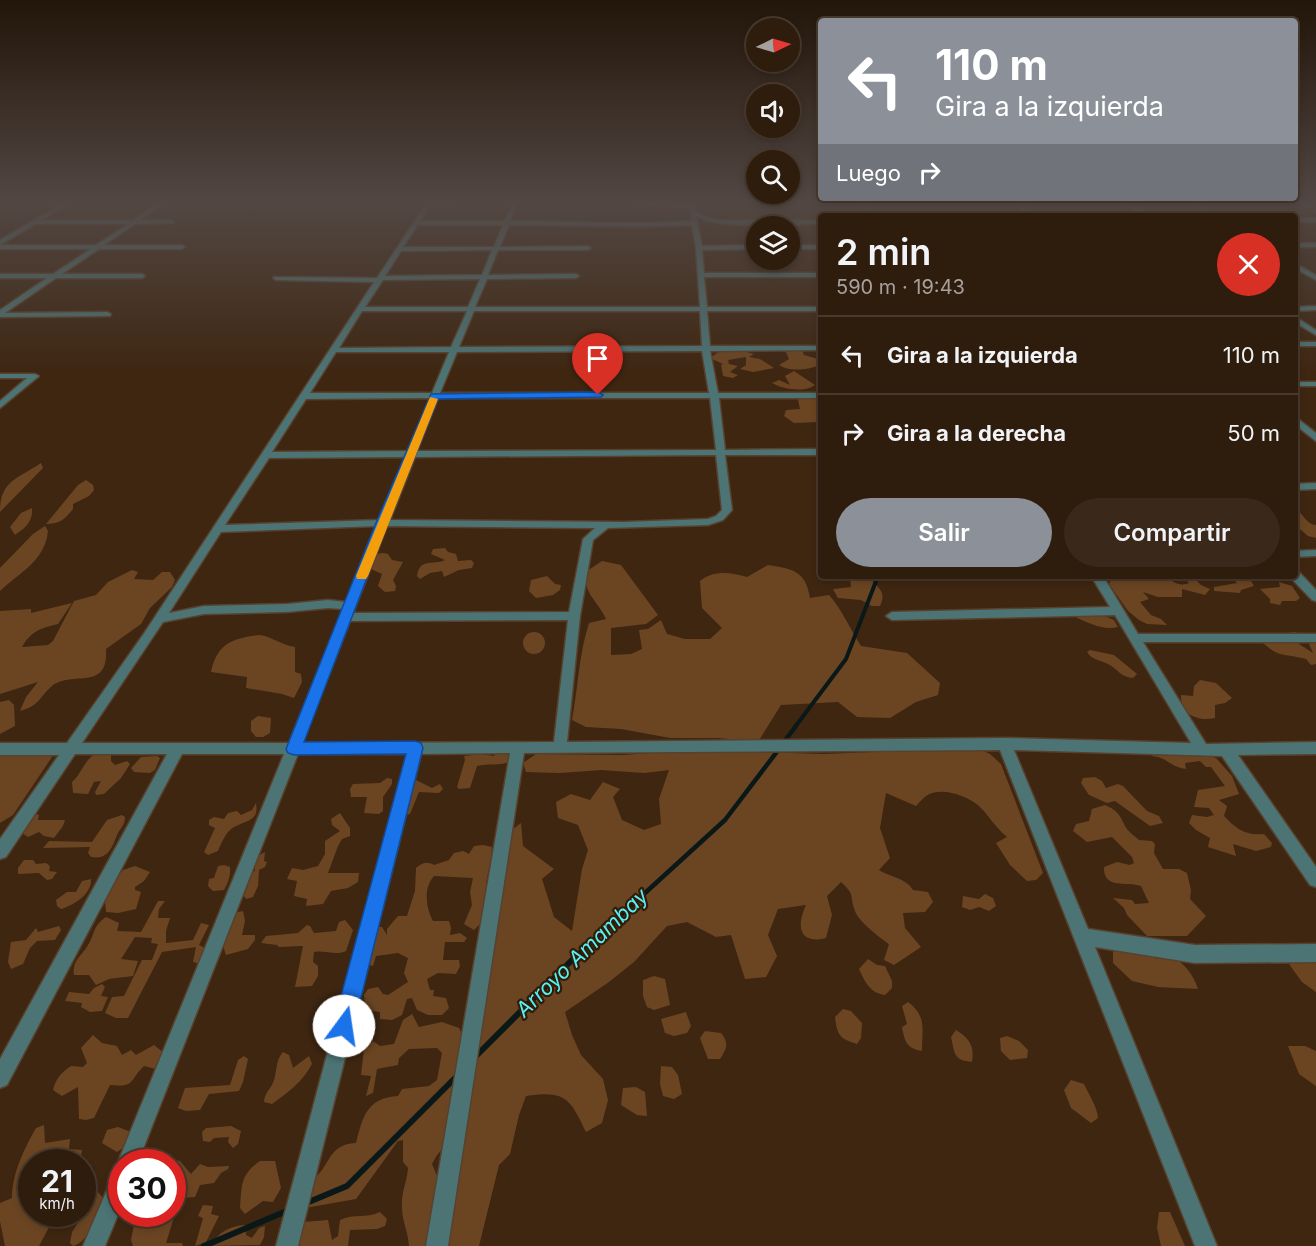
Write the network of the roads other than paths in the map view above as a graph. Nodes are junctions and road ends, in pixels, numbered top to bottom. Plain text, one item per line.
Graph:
1 (80, 259) edge
2 (394, 259) edge
3 (490, 259) edge
4 (700, 259) edge
5 (1298, 267) edge
6 (1312, 273) edge
7 (701, 275) junction
8 (818, 275) edge
9 (0, 276) edge
10 (55, 276) junction
11 (142, 276) dead end
12 (576, 276) dead end
13 (276, 278) dead end
14 (482, 278) junction
15 (1316, 278) edge
16 (381, 279) junction
17 (1316, 308) edge
18 (360, 309) junction
19 (702, 309) junction
20 (818, 309) edge
21 (1298, 309) edge
22 (470, 310) junction
23 (0, 314) edge
24 (107, 314) dead end
25 (1298, 321) edge
26 (1316, 333) edge
27 (1298, 344) edge
28 (1316, 344) edge
29 (818, 348) edge
30 (453, 349) junction
31 (706, 349) junction
32 (333, 350) junction
33 (0, 376) edge
34 (1298, 384) edge
35 (1316, 384) edge
36 (714, 395) junction
37 (818, 395) edge
38 (303, 396) junction
39 (435, 396) junction
40 (0, 405) edge
41 (1298, 422) edge
42 (1311, 430) edge
43 (1316, 438) edge
44 (818, 452) edge
45 (411, 453) junction
46 (720, 453) junction
47 (264, 455) junction
48 (1316, 486) edge
49 (1298, 487) edge
50 (382, 523) junction
51 (605, 525) junction
52 (216, 529) junction
53 (1316, 553) edge
54 (1298, 554) edge
55 (1298, 578) edge
56 (1099, 579) edge
57 (1316, 597) edge
58 (349, 611) junction
59 (1116, 611) junction
60 (574, 616) junction
61 (892, 616) dead end
62 (159, 619) junction
63 (1134, 638) junction
64 (1316, 638) edge
65 (1005, 744) junction
66 (518, 747) junction
67 (560, 747) junction
68 (0, 748) edge
69 (178, 748) junction
70 (415, 748) junction
71 (1316, 748) edge
72 (73, 749) junction
73 (294, 749) junction
74 (1202, 750) junction
75 (1226, 750) junction
76 (0, 852) edge
77 (1316, 880) edge
78 (1082, 937) junction
79 (1316, 953) edge
80 (0, 1078) edge
81 (133, 1149) edge
82 (108, 1212) edge
83 (289, 1242) edge
84 (94, 1246) edge
85 (437, 1246) edge
86 (1206, 1246) edge

1 - 10 street
2 - 16 street
3 - 14 street
4 - 7 street
5 - 6 street
6 - 15 street
7 - 8 street
7 - 19 street
9 - 10 street
10 - 11 street
10 - 23 street
12 - 14 street
13 - 16 street
14 - 16 street
14 - 22 street
16 - 18 street
17 - 21 street
18 - 22 street
18 - 32 street
19 - 20 street
19 - 22 street
19 - 31 street
22 - 30 street
23 - 24 street
25 - 26 street
27 - 28 street
29 - 31 street
30 - 31 street
30 - 32 street
30 - 39 street
31 - 36 street
32 - 38 street
33 - 40 street
34 - 35 street
36 - 37 street
36 - 39 street
36 - 46 street
38 - 39 street
38 - 47 street
39 - 45 street
41 - 42 street
42 - 43 street
44 - 46 street
45 - 46 street
45 - 47 street
45 - 50 street
46 - 51 street
47 - 52 street
48 - 49 street
50 - 51 street
50 - 52 street
50 - 58 street
51 - 60 street
52 - 62 street
53 - 54 street
55 - 57 street
56 - 59 street
58 - 60 street
58 - 62 street
58 - 73 street
59 - 61 street
59 - 63 street
60 - 67 street
62 - 72 street
63 - 64 street
63 - 74 street
65 - 67 street
65 - 74 street
65 - 78 street
66 - 67 street
66 - 70 street
66 - 85 street
68 - 72 street
69 - 72 street
69 - 73 street
69 - 80 street
70 - 73 street
70 - 83 street
71 - 75 street
72 - 76 street
73 - 81 street
74 - 75 street
75 - 77 street
78 - 79 street
78 - 86 street
82 - 84 street

